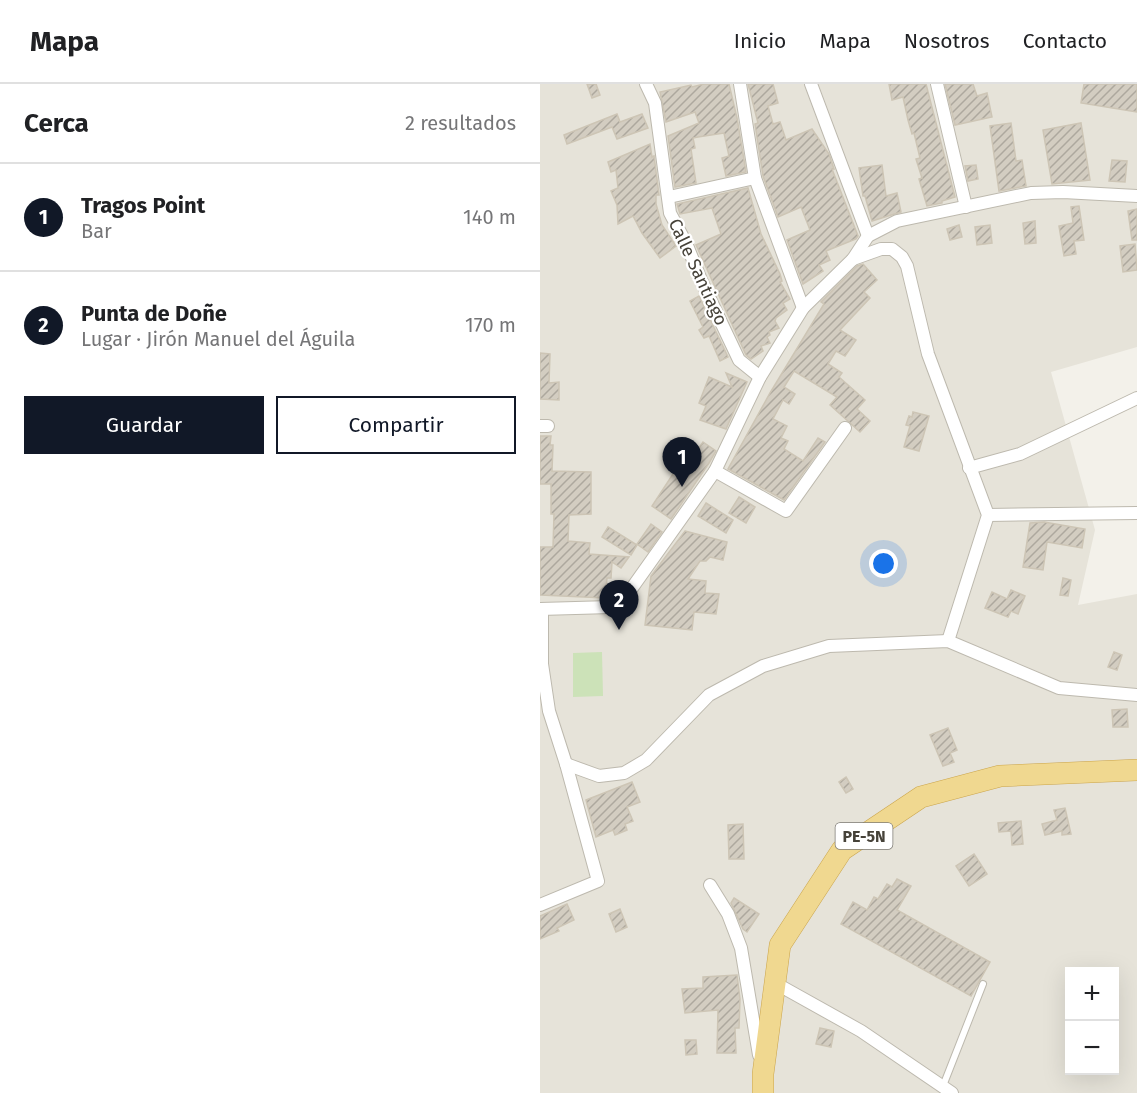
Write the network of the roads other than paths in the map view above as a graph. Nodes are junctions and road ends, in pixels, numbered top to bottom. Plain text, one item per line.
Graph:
1 (646, 84) edge
2 (740, 84) edge
3 (811, 84) edge
4 (937, 84) edge
5 (755, 178) junction
6 (1137, 196) edge
7 (669, 197) junction
8 (966, 207) junction
9 (868, 236) junction
10 (853, 259) junction
11 (803, 308) junction
12 (760, 377) junction
13 (1137, 398) edge
14 (845, 428) dead end
15 (969, 468) junction
16 (716, 471) junction
17 (1137, 513) edge
18 (988, 515) junction
19 (541, 609) edge
20 (948, 641) junction
21 (541, 664) edge
22 (1137, 695) edge
23 (566, 764) junction
24 (1137, 770) edge
25 (710, 885) dead end
26 (540, 905) edge
27 (775, 983) junction
28 (983, 984) dead end
29 (763, 1083) edge
30 (947, 1089) edge

1 - 7 street, Calle Santiago
2 - 5 street
3 - 9 street
4 - 8 street
5 - 7 street
5 - 11 street
6 - 8 street
7 - 12 street, Calle Santiago
8 - 9 street
9 - 10 street
10 - 11 street
10 - 15 street
11 - 12 street
12 - 16 street
13 - 15 street
14 - 16 street
15 - 18 street
16 - 19 street
17 - 18 street
18 - 20 street
19 - 21 street
20 - 22 street
20 - 23 street
21 - 23 street
23 - 26 street
24 - 27 highway, PE-5N
25 - 29 street
27 - 29 highway, PE-5N
27 - 30 street
28 - 30 lane

